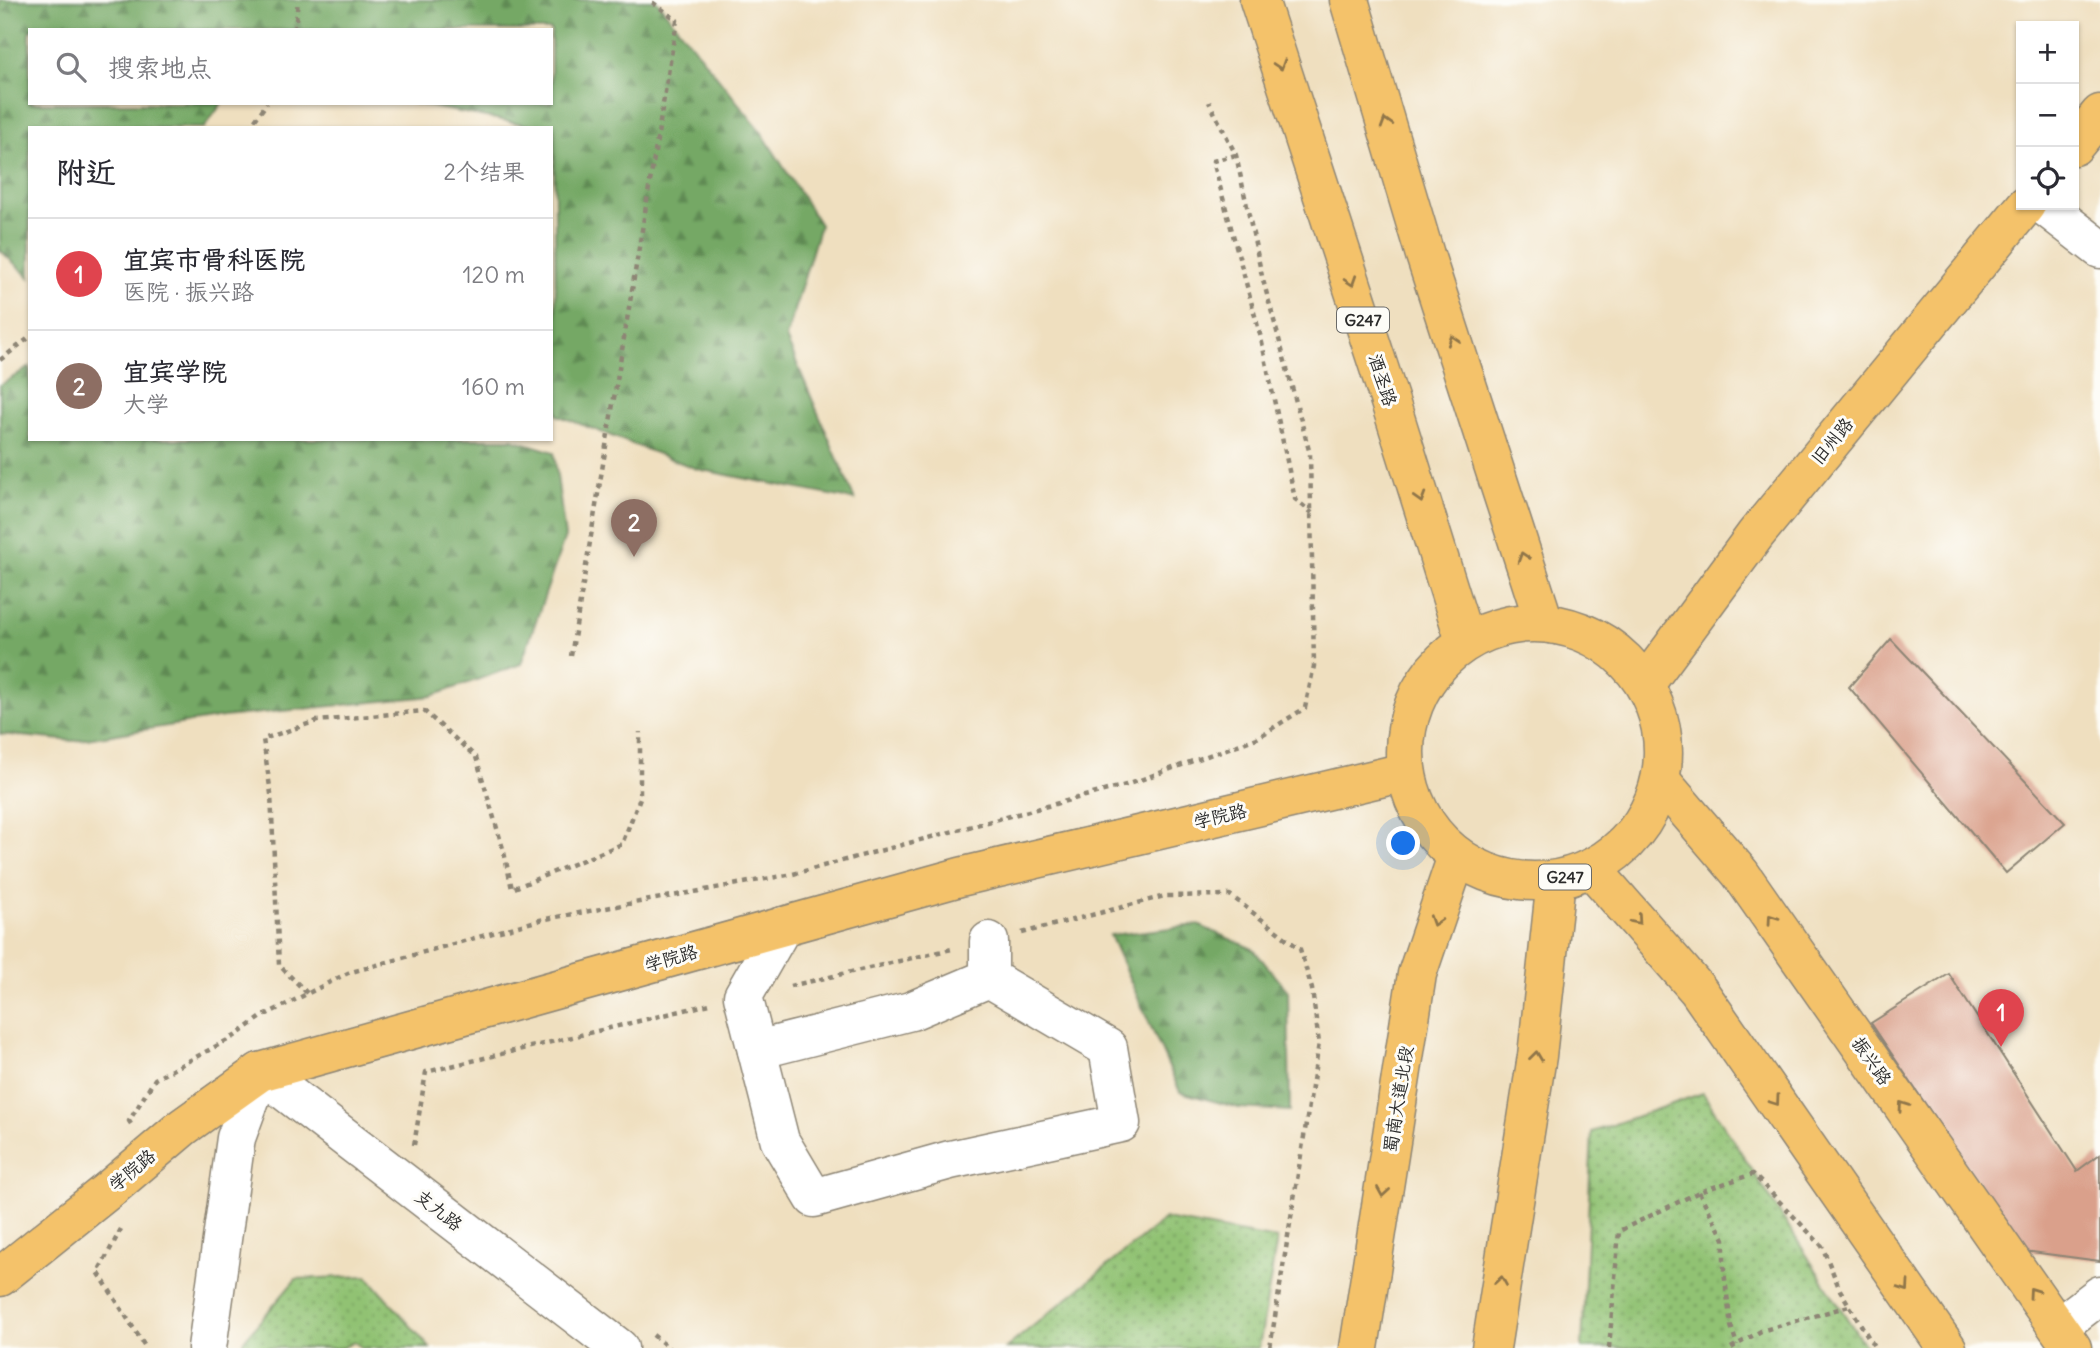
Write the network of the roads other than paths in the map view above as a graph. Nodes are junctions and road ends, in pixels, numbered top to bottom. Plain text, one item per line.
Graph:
1 (1258, 0) edge
2 (1349, 0) edge
3 (2100, 114) edge
4 (2079, 140) edge
5 (2022, 210) edge
6 (2049, 210) edge
7 (2100, 249) edge
8 (1544, 622) junction
9 (1465, 641) junction
10 (1646, 684) junction
11 (1405, 772) junction
12 (1662, 782) junction
13 (1457, 856) junction
14 (1592, 869) junction
15 (1556, 880) junction
16 (783, 926) junction
17 (757, 1050) junction
18 (260, 1072) junction
19 (0, 1277) edge
20 (2100, 1295) edge
21 (2065, 1338) edge
22 (633, 1340) edge
23 (207, 1348) edge
24 (1359, 1348) edge
25 (1491, 1348) edge
26 (1947, 1348) edge

1 -> 9 main road, 酒圣路 / G247
8 -> 2 main road
3 - 4 main road
5 - 10 main road, 旧州路
6 - 7 street
8 - 9 main road
8 - 10 main road, G247
9 - 11 main road, G247
10 - 12 main road, G247
11 - 13 main road, G247
11 - 16 main road, 学院路
12 - 14 main road, G247
21 -> 12 main road, 振兴路
13 - 15 main road, G247
13 -> 24 main road, 蜀南大道北段
14 - 15 main road, G247
14 -> 26 main road
25 -> 15 main road
16 - 17 street
16 - 18 main road, 学院路
17 - 17 street
18 - 19 main road, 学院路
18 - 22 street, 支九路
18 - 23 street
20 - 21 street

